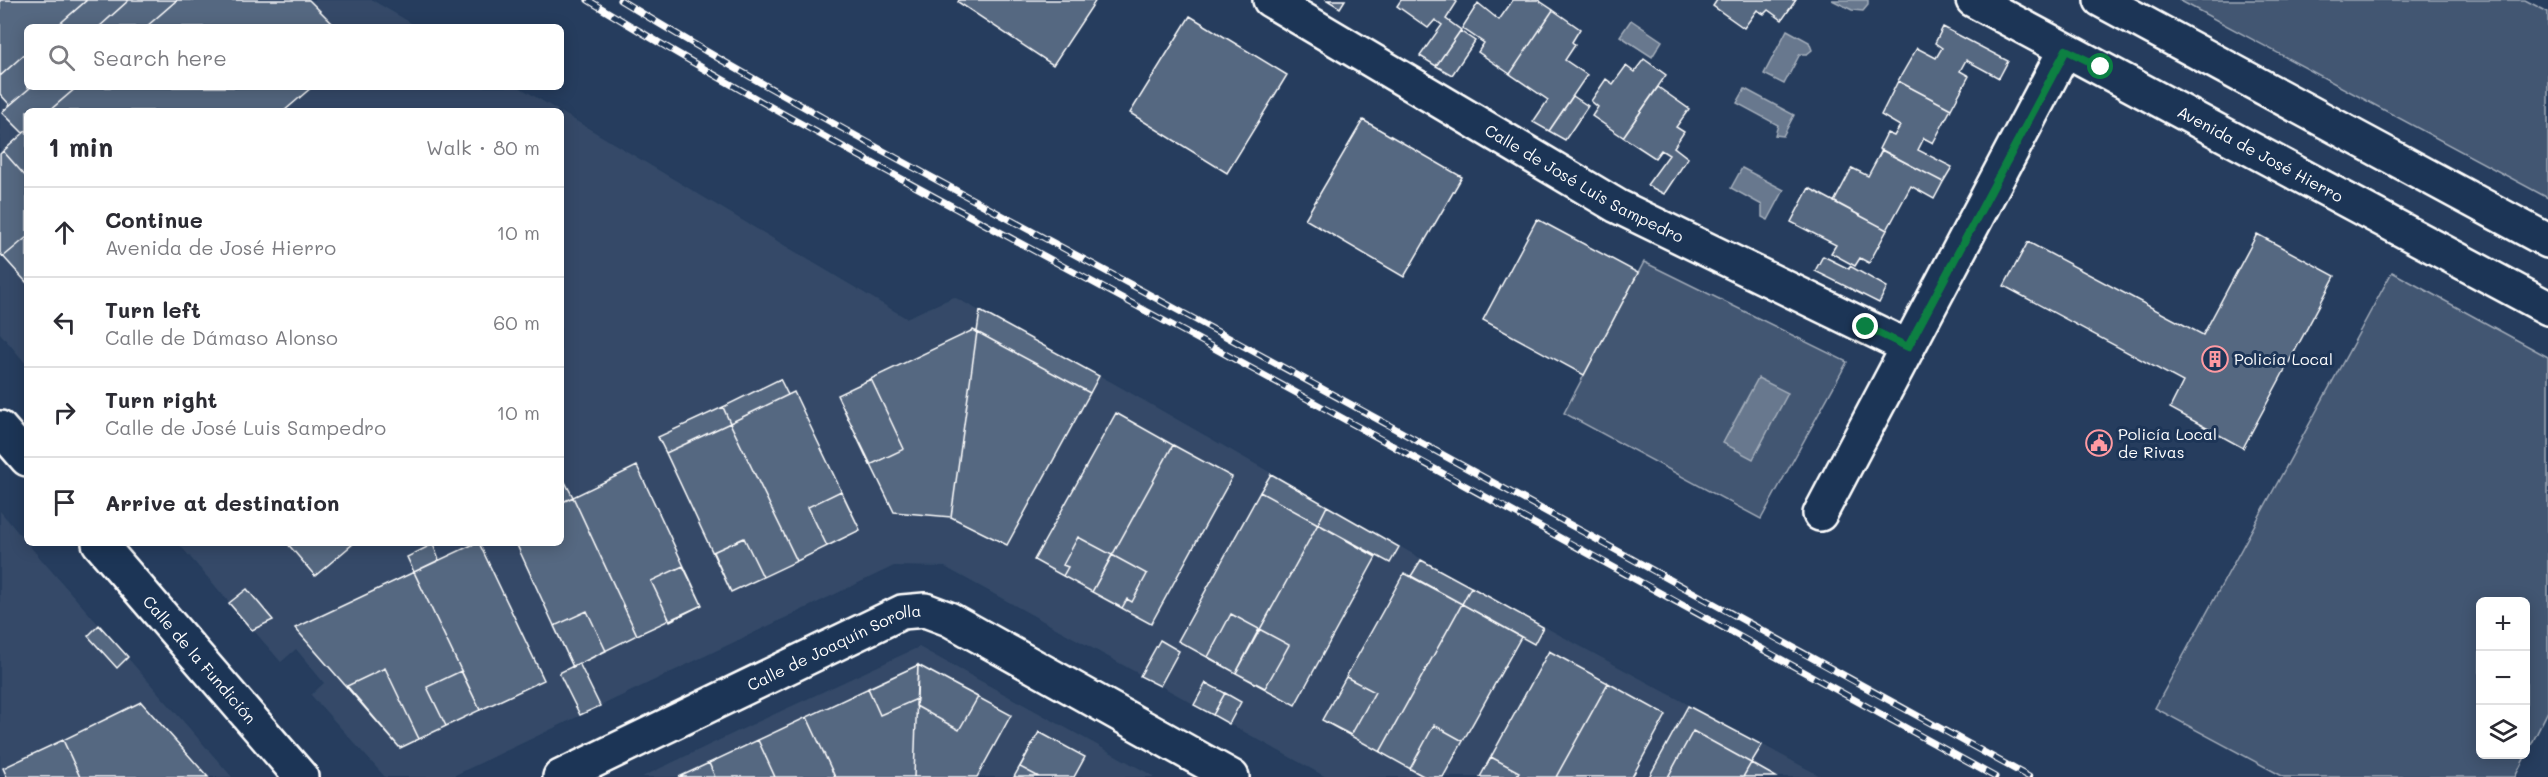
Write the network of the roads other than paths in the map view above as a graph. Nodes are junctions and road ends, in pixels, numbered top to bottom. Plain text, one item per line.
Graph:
1 (1270, 0) edge
2 (1973, 0) edge
3 (2101, 0) edge
4 (2066, 50) junction
5 (2548, 241) edge
6 (2548, 308) edge
7 (1908, 347) junction
8 (0, 428) edge
9 (24, 456) edge
10 (1820, 514) dead end
11 (102, 546) edge
12 (301, 777) edge
13 (560, 777) edge
14 (1232, 777) edge

1 - 7 street, Calle de José Luis Sampedro
2 - 4 street, Avenida de José Hierro
3 - 5 street
4 - 6 street, Avenida de José Hierro
4 - 7 street
7 - 10 street
8 - 9 street
11 - 12 street, Calle de la Fundición
13 - 14 street, Calle de Joaquín Sorolla

